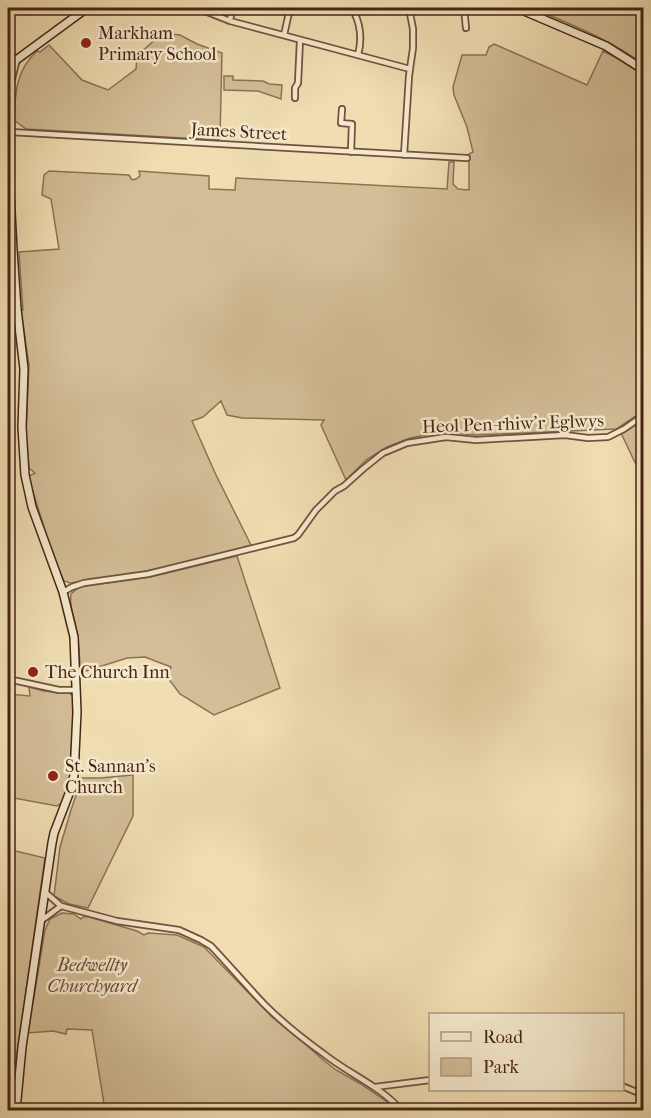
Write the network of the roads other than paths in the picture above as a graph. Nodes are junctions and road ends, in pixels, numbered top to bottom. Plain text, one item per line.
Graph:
1 (87, 8) edge
2 (197, 8) edge
3 (232, 8) edge
4 (290, 8) edge
5 (409, 8) edge
6 (464, 8) edge
7 (517, 8) edge
8 (536, 11) edge
9 (354, 12) dead end
10 (230, 21) junction
11 (466, 28) dead end
12 (284, 35) junction
13 (300, 40) junction
14 (358, 55) junction
15 (17, 59) junction
16 (8, 66) edge
17 (410, 69) junction
18 (644, 70) edge
19 (295, 98) dead end
20 (8, 108) edge
21 (342, 110) dead end
22 (8, 120) edge
23 (10, 132) junction
24 (351, 152) junction
25 (404, 155) junction
26 (466, 158) dead end
27 (644, 415) edge
28 (63, 592) junction
29 (8, 679) edge
30 (77, 690) junction
31 (45, 892) junction
32 (61, 906) junction
33 (41, 921) junction
34 (429, 1080) edge
35 (375, 1087) junction
36 (624, 1087) edge
37 (644, 1095) edge
38 (16, 1110) edge
39 (401, 1110) edge

1 - 15 street
2 - 10 street
3 - 10 street
4 - 12 street
5 - 17 street
6 - 11 street
7 - 8 street
8 - 18 street
9 - 14 street
10 - 12 street
12 - 13 street
13 - 14 street
13 - 19 street
14 - 17 street
15 - 16 street
15 - 20 street
17 - 25 street
21 - 24 street
22 - 23 street
23 - 24 street, James Street
23 - 28 street
24 - 25 street, James Street
25 - 26 street, James Street
27 - 28 street, Heol Pen-rhiw'r Eglwys
28 - 30 street
29 - 30 street
30 - 31 street
31 - 32 street
31 - 33 street
32 - 33 street
32 - 35 street
33 - 38 street
34 - 35 street
35 - 39 street
36 - 37 street

